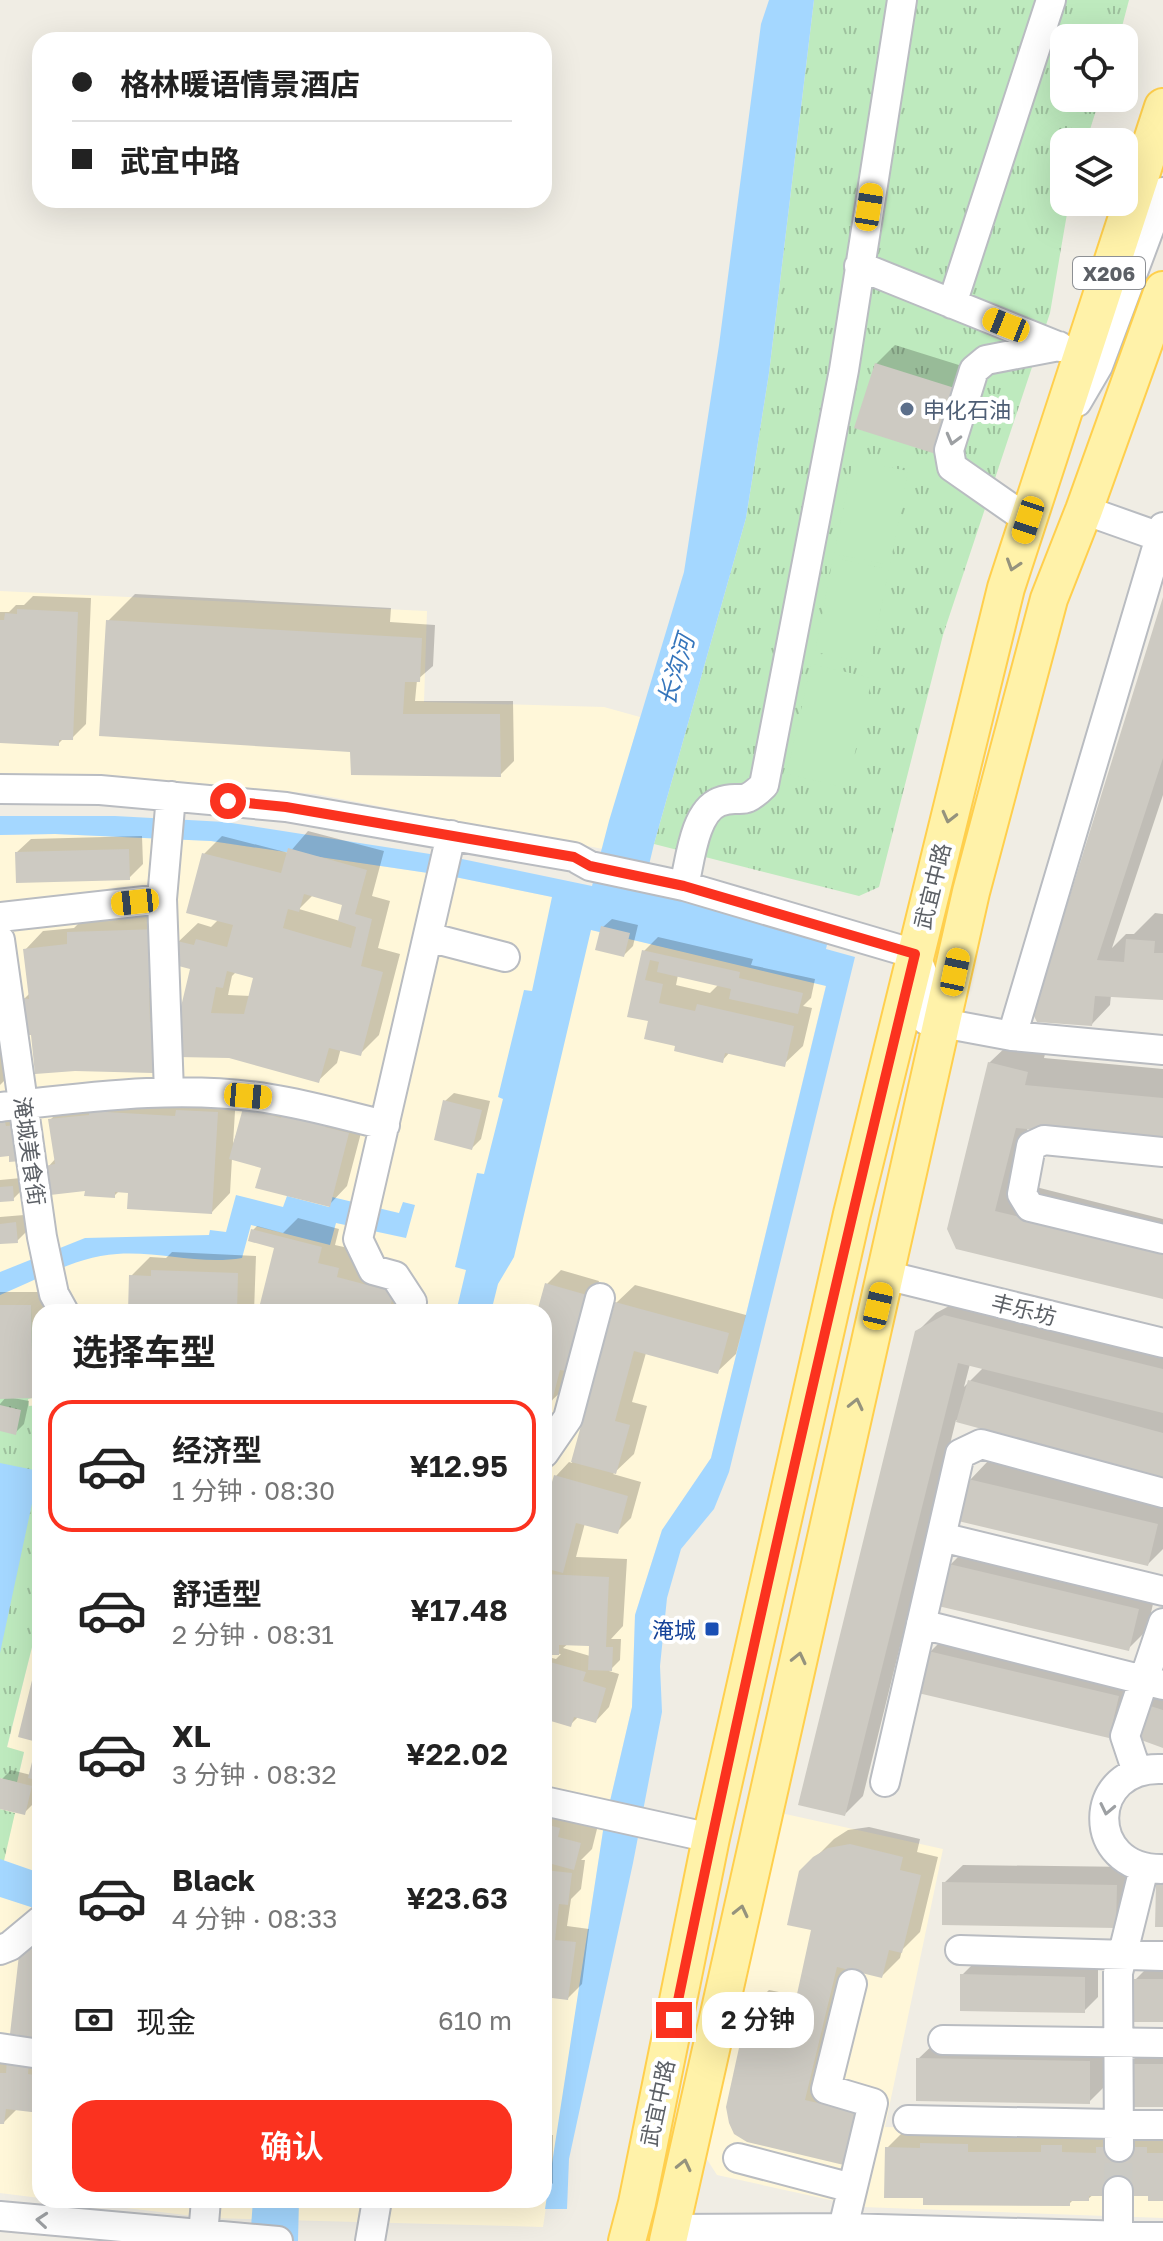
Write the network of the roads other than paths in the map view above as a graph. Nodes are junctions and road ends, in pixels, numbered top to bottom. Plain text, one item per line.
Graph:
1 (902, 0) edge
2 (1051, 0) edge
3 (1163, 107) edge
4 (1163, 192) edge
5 (859, 266) junction
6 (1163, 290) edge
7 (952, 304) junction
8 (1071, 351) junction
9 (1055, 438) junction
10 (1084, 510) junction
11 (1028, 520) junction
12 (1162, 534) edge
13 (0, 789) edge
14 (171, 796) junction
15 (451, 835) junction
16 (671, 884) junction
17 (162, 899) junction
18 (0, 917) edge
19 (428, 937) junction
20 (0, 940) edge
21 (915, 954) junction
22 (505, 957) dead end
23 (4, 988) edge
24 (901, 1013) junction
25 (943, 1025) junction
26 (1012, 1036) junction
27 (1163, 1050) edge
28 (169, 1092) junction
29 (12, 1106) edge
30 (385, 1125) junction
31 (1163, 1152) edge
32 (1163, 1239) edge
33 (885, 1275) junction
34 (600, 1298) dead end
35 (60, 1304) edge
36 (412, 1304) edge
37 (1163, 1343) edge
38 (552, 1441) edge
39 (1163, 1493) edge
40 (941, 1537) junction
41 (1163, 1591) edge
42 (1163, 1623) edge
43 (921, 1624) junction
44 (1154, 1681) edge
45 (1150, 1770) edge
46 (885, 1782) dead end
47 (552, 1803) edge
48 (711, 1838) junction
49 (1157, 1869) edge
50 (32, 1928) edge
51 (0, 1950) edge
52 (960, 1950) dead end
53 (1123, 1955) junction
54 (1163, 1956) edge
55 (852, 1984) dead end
56 (943, 2040) dead end
57 (1119, 2043) junction
58 (1163, 2043) edge
59 (0, 2048) edge
60 (32, 2053) edge
61 (908, 2120) dead end
62 (1163, 2125) edge
63 (1119, 2135) junction
64 (738, 2158) dead end
65 (852, 2188) junction
66 (1118, 2191) tunnel mouth
67 (208, 2208) edge
68 (376, 2208) edge
69 (81, 2212) edge
70 (0, 2216) edge
71 (843, 2228) junction
72 (668, 2235) edge
73 (217, 2236) junction
74 (1118, 2236) junction
75 (969, 2237) edge
76 (1163, 2237) edge
77 (278, 2241) edge
78 (370, 2241) edge
79 (627, 2241) edge

1 - 5 street
2 - 7 street
3 - 8 main road, 武宜中路 / X206
4 - 9 street
5 - 7 street
5 - 16 street
6 - 10 main road, 武宜中路 / X206
7 - 8 street
8 - 9 main road, 武宜中路 / X206
8 -> 11 street
9 - 11 main road, 武宜中路 / X206
10 - 12 street
10 - 25 main road, 武宜中路 / X206
11 -> 21 main road, 武宜中路 / X206
12 - 26 street
13 - 14 street
14 - 15 street
14 - 17 street
15 - 16 street
15 - 19 street
16 - 21 street
17 - 18 street
17 - 28 street
19 - 22 street
19 - 30 street
20 - 23 street, 淹城美食街
21 - 24 main road, 武宜中路 / X206
21 - 25 street
23 - 29 street, 淹城美食街
24 - 25 street
24 - 48 main road, 武宜中路 / X206
25 - 26 street
25 - 33 main road, 武宜中路 / X206
26 - 27 street
28 - 29 street
28 - 30 street
29 - 35 street, 淹城美食街
30 - 36 street
31 - 32 street
33 - 37 street, 丰乐坊
72 -> 33 main road, 武宜中路 / X206
34 - 38 street
39 - 40 street
40 - 41 street
40 - 43 street
42 - 44 street
43 - 44 street
43 - 46 street
44 - 45 street
45 -> 49 street
47 - 48 street
48 - 79 main road, 武宜中路 / X206
49 - 53 street
50 - 51 street
52 - 53 street
53 - 54 street
53 - 57 street
55 - 65 street
56 - 57 street
57 - 58 street
57 - 63 street
59 - 60 street
61 - 63 street
62 - 63 street
64 - 65 street
65 - 71 street
66 - 74 street
67 - 73 street
68 - 78 street
69 -> 70 street
69 - 73 street
71 - 72 street
71 - 75 street
73 - 77 street
74 - 75 street
74 - 76 street

